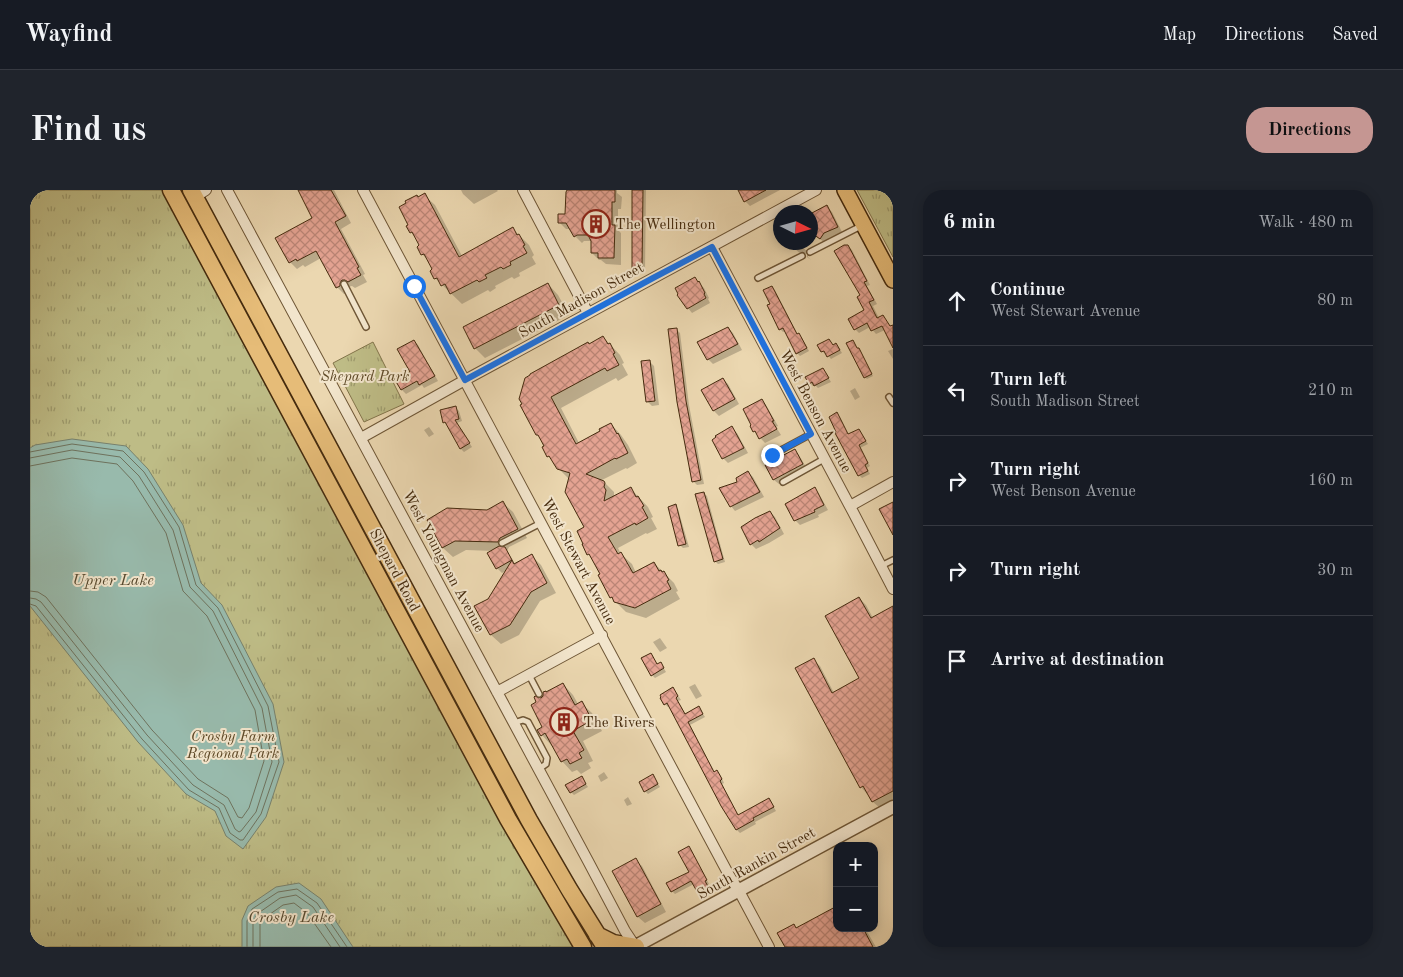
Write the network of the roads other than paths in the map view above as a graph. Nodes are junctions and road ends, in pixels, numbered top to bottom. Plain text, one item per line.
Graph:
1 (171, 190) edge
2 (177, 190) edge
3 (227, 190) edge
4 (363, 190) edge
5 (523, 190) edge
6 (816, 190) edge
7 (845, 190) edge
8 (198, 192) edge
9 (863, 225) junction
10 (712, 247) junction
11 (810, 252) dead end
12 (802, 256) dead end
13 (209, 262) junction
14 (758, 278) dead end
15 (893, 280) edge
16 (344, 284) dead end
17 (588, 313) junction
18 (366, 327) dead end
19 (465, 380) junction
20 (889, 397) dead end
21 (893, 403) edge
22 (811, 434) junction
23 (361, 438) junction
24 (772, 455) dead end
25 (825, 459) junction
26 (783, 482) dead end
27 (893, 482) edge
28 (850, 506) junction
29 (542, 523) junction
30 (502, 543) dead end
31 (893, 560) edge
32 (881, 566) junction
33 (893, 589) edge
34 (602, 635) junction
35 (529, 675) junction
36 (497, 692) junction
37 (539, 694) dead end
38 (893, 807) edge
39 (739, 891) junction
40 (562, 914) junction
41 (597, 943) edge
42 (583, 947) edge
43 (635, 947) edge
44 (769, 947) edge

1 - 13 highway, Shepard Road
2 - 8 highway
3 - 23 street, West Youngman Avenue
4 - 19 street, West Stewart Avenue
5 - 17 street
6 - 10 street, South Madison Street
7 - 9 main road
8 - 13 highway
8 - 41 highway, Shepard Road
9 - 11 lane
9 - 15 main road
10 - 17 street, South Madison Street
10 - 22 street, West Benson Avenue
12 - 14 lane
13 - 40 highway, Shepard Road
16 - 18 lane
17 - 19 street, South Madison Street
19 - 23 street, South Madison Street
19 - 29 street, West Stewart Avenue
20 - 21 lane
22 - 24 lane
22 - 25 street, West Benson Avenue
23 - 36 street, West Youngman Avenue
25 - 26 lane
25 - 28 street, West Benson Avenue
27 - 28 street
28 - 32 street, West Benson Avenue
29 - 30 lane
29 - 34 street, West Stewart Avenue
31 - 32 lane
32 - 33 street, West Benson Avenue
34 - 35 street
34 - 39 street, West Stewart Avenue
35 - 36 street
35 - 37 lane
36 - 43 street, West Youngman Avenue
38 - 39 street, South Rankin Street
39 - 43 street, South Rankin Street
39 - 44 street, West Stewart Avenue
40 - 41 highway
40 - 42 highway, Shepard Road
41 - 43 highway

